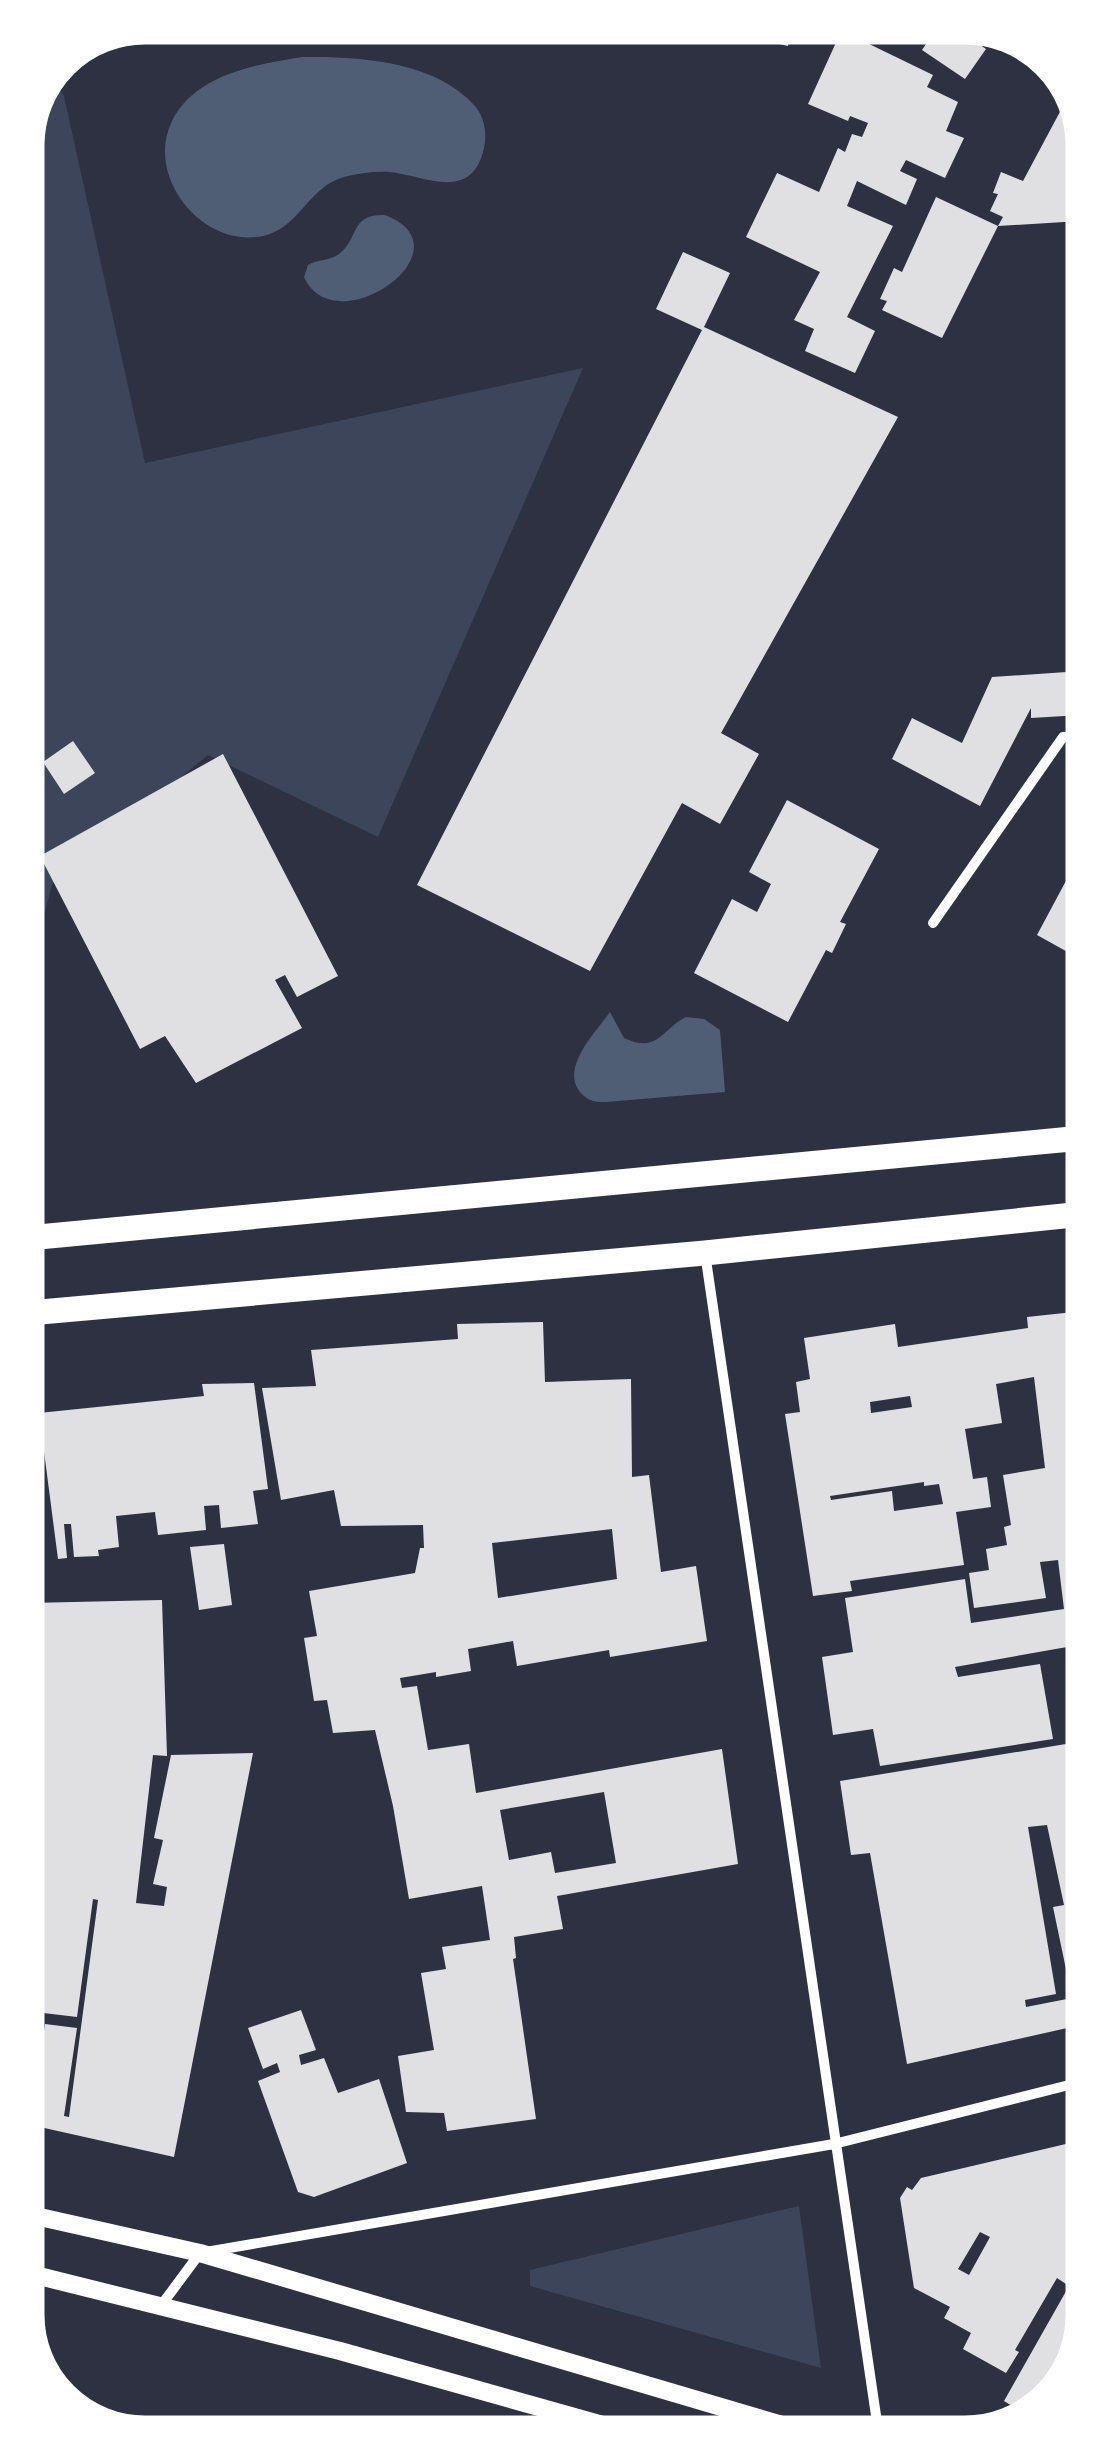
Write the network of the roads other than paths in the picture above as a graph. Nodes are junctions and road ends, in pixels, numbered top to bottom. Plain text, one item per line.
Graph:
1 (1068, 737) edge
2 (933, 923) dead end
3 (1068, 1139) edge
4 (1068, 1216) edge
5 (42, 1237) edge
6 (705, 1253) junction
7 (42, 1311) edge
8 (1068, 2085) edge
9 (834, 2144) junction
10 (42, 2217) edge
11 (200, 2253) junction
12 (42, 2277) edge
13 (160, 2306) junction
14 (576, 2418) edge
15 (758, 2418) edge
16 (876, 2418) edge

1 - 2 street
3 - 5 main road
4 - 6 main road
6 - 7 main road
6 - 9 street
8 - 9 street
9 - 11 street
9 - 16 street
10 - 11 street
11 - 13 street
11 - 15 street
12 - 13 street
13 - 14 street

